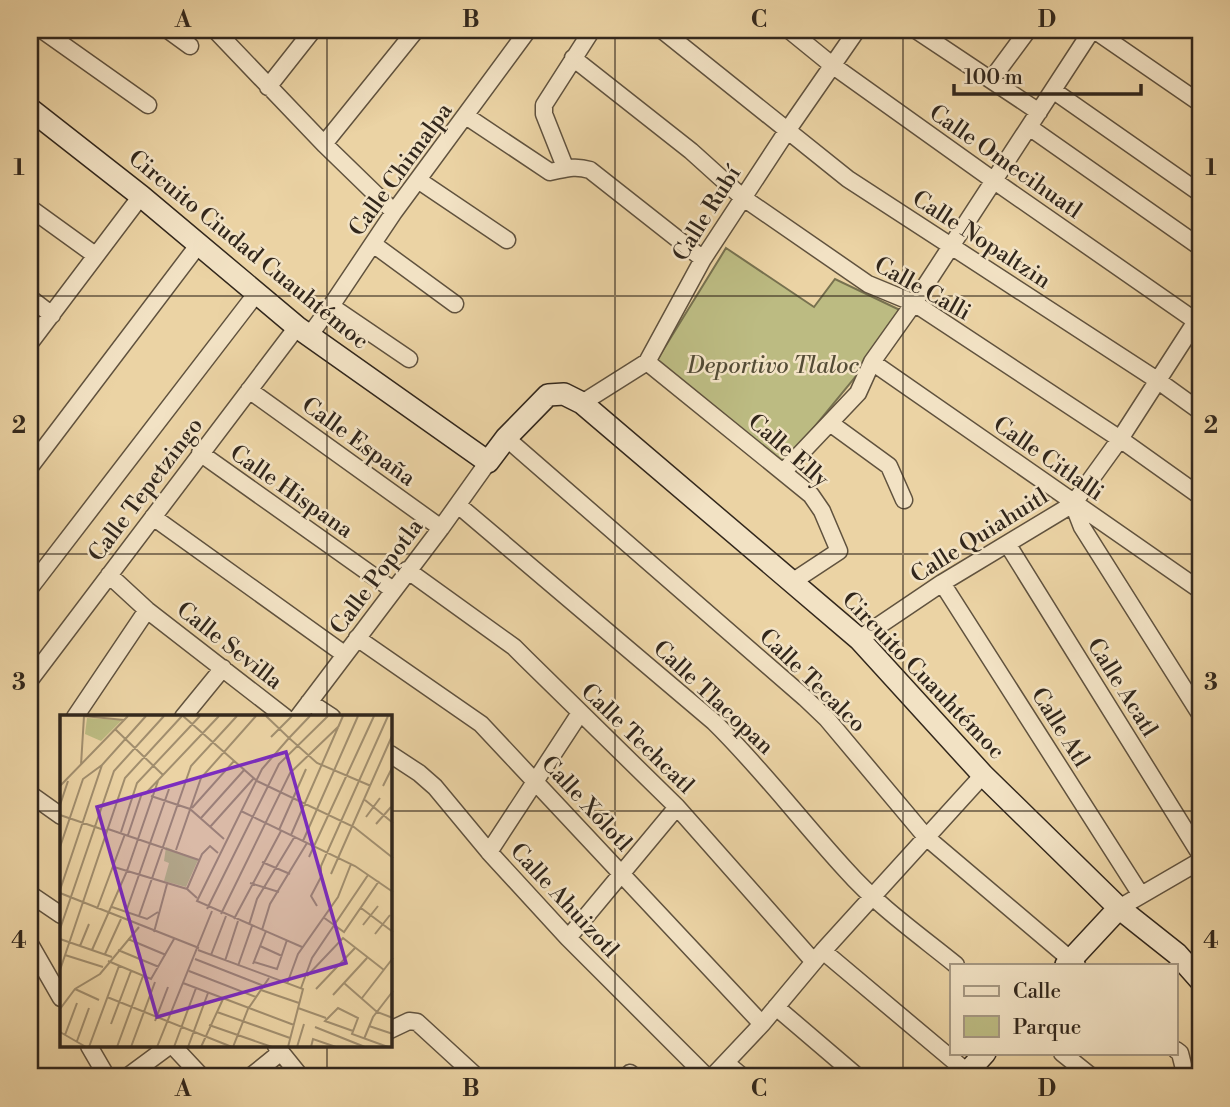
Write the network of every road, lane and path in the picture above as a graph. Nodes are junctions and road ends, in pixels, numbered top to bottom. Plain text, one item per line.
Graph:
1 (42, 30) edge
2 (169, 30) edge
3 (215, 30) edge
4 (313, 30) edge
5 (415, 30) edge
6 (506, 30) edge
7 (528, 30) edge
8 (592, 30) edge
9 (662, 30) edge
10 (789, 30) edge
11 (858, 30) edge
12 (1028, 30) edge
13 (1093, 30) edge
14 (922, 32) edge
15 (190, 46) dead end
16 (515, 46) junction
17 (573, 58) junction
18 (832, 65) junction
19 (991, 80) junction
20 (268, 87) junction
21 (1054, 92) junction
22 (1200, 103) edge
23 (148, 106) dead end
24 (30, 109) edge
25 (1039, 113) junction
26 (466, 116) junction
27 (1029, 127) junction
28 (787, 131) junction
29 (324, 144) junction
30 (565, 167) junction
31 (418, 180) junction
32 (993, 180) junction
33 (1200, 193) edge
34 (141, 196) junction
35 (742, 197) junction
36 (30, 208) edge
37 (394, 212) junction
38 (507, 240) dead end
39 (199, 244) junction
40 (373, 244) junction
41 (951, 245) junction
42 (1200, 247) edge
43 (95, 255) junction
44 (703, 259) junction
45 (256, 294) junction
46 (30, 298) edge
47 (914, 303) junction
48 (455, 304) dead end
49 (331, 306) junction
50 (52, 315) junction
51 (1199, 320) edge
52 (303, 331) junction
53 (30, 343) edge
54 (409, 359) dead end
55 (647, 362) junction
56 (872, 362) junction
57 (1157, 380) junction
58 (249, 390) junction
59 (573, 399) junction
60 (1200, 411) edge
61 (830, 423) junction
62 (506, 438) junction
63 (1119, 439) junction
64 (200, 453) junction
65 (488, 462) junction
66 (30, 467) edge
67 (784, 471) junction
68 (1200, 496) edge
69 (904, 500) dead end
70 (1073, 504) junction
71 (458, 505) junction
72 (153, 517) junction
73 (442, 528) junction
74 (1008, 545) junction
75 (407, 570) junction
76 (109, 575) junction
77 (792, 582) junction
78 (942, 583) junction
79 (30, 588) edge
80 (393, 590) junction
81 (1200, 590) edge
82 (147, 610) junction
83 (357, 638) junction
84 (859, 639) junction
85 (344, 654) junction
86 (33, 668) edge
87 (223, 668) junction
88 (310, 702) junction
89 (580, 713) junction
90 (1200, 714) edge
91 (76, 715) edge
92 (185, 715) edge
93 (282, 715) edge
94 (300, 715) edge
95 (329, 715) edge
96 (392, 755) edge
97 (983, 775) junction
98 (535, 780) junction
99 (30, 794) edge
100 (677, 807) junction
101 (60, 815) edge
102 (926, 838) junction
103 (489, 852) junction
104 (1200, 854) edge
105 (1200, 861) edge
106 (621, 872) junction
107 (30, 894) edge
108 (1141, 895) junction
109 (873, 897) junction
110 (1119, 908) junction
111 (60, 914) edge
112 (568, 939) junction
113 (30, 944) edge
114 (819, 956) junction
115 (955, 964) edge
116 (1072, 964) edge
117 (1200, 980) edge
118 (60, 996) edge
119 (776, 1007) junction
120 (762, 1024) junction
121 (392, 1029) edge
122 (90, 1048) edge
123 (168, 1048) edge
124 (173, 1048) edge
125 (278, 1049) edge
126 (1178, 1051) edge
127 (984, 1054) edge
128 (1063, 1054) edge
129 (726, 1063) junction
130 (464, 1066) junction
131 (968, 1076) edge
132 (107, 1077) edge
133 (127, 1077) edge
134 (202, 1077) edge
135 (250, 1077) edge
136 (300, 1077) edge
137 (452, 1077) edge
138 (477, 1077) edge
139 (710, 1077) edge
140 (743, 1077) edge
141 (858, 1077) edge
142 (1092, 1077) edge
143 (1186, 1077) edge

1 - 23 street
2 - 15 street
3 - 20 street
4 - 20 street
5 - 29 street
6 - 16 street
7 - 16 street, Calle Chimalpa
8 - 17 street
9 - 28 street, Calle Nopaltzin
10 - 18 street, Calle Omecihuatl
11 - 18 street, Calle Rubí
12 - 19 street
13 - 21 street
13 - 22 street
14 - 19 street
16 - 26 street, Calle Chimalpa
17 - 30 street
17 - 35 street, Calle Calli
18 - 28 street, Calle Rubí
18 - 32 street, Calle Omecihuatl
19 - 25 street
20 - 29 street
21 - 25 street
21 - 33 street
24 - 34 street, Circuito Ciudad Cuauhtémoc
25 - 27 street
26 - 30 street
26 - 31 street, Calle Chimalpa
27 - 32 street
27 - 42 street
28 - 35 street, Calle Rubí
28 - 41 street, Calle Nopaltzin
29 - 37 street
30 - 44 street
31 - 37 street, Calle Chimalpa
31 - 38 street
32 - 41 street
32 - 51 street, Calle Omecihuatl
34 - 39 street, Circuito Ciudad Cuauhtémoc
34 - 43 street
35 - 44 street, Calle Rubí
35 - 47 street, Calle Calli
36 - 43 street
37 - 40 street, Calle Chimalpa
39 - 45 street, Circuito Ciudad Cuauhtémoc
39 - 66 street
40 - 48 street
40 - 49 street, Calle Chimalpa
41 - 47 street
41 - 57 street, Calle Nopaltzin
43 - 50 street
44 - 55 street, Calle Rubí
45 - 52 street, Circuito Ciudad Cuauhtémoc
45 - 79 street
46 - 50 street
47 - 56 street
47 - 63 street, Calle Calli
49 - 52 street, Calle Chimalpa
49 - 54 street
50 - 53 street
51 - 57 street, Calle Quiahuitl
52 - 58 street, Calle Tepetzingo
52 - 65 street, Circuito Ciudad Cuauhtémoc
55 - 59 street, Calle Rubí
55 - 67 street, Calle Elly
56 - 61 street
56 - 70 street, Calle Citlalli
57 - 60 street, Calle Nopaltzin
57 - 63 street, Calle Quiahuitl
58 - 64 street, Calle Tepetzingo
58 - 73 street, Calle España
59 - 62 street
59 - 77 street, Circuito Cuauhtémoc
61 - 67 street
61 - 69 street
62 - 65 street
62 - 102 street, Calle Tecalco
63 - 68 street, Calle Calli
63 - 70 street, Calle Quiahuitl
64 - 72 street, Calle Tepetzingo
64 - 80 street, Calle Hispana
65 - 71 street, Calle Popotla
67 - 77 street, Calle Elly
70 - 74 street, Calle Quiahuitl
70 - 81 street, Calle Citlalli
70 - 90 street
71 - 73 street, Calle Popotla
71 - 109 street, Calle Tlacopan
72 - 76 street, Calle Tepetzingo
72 - 85 street
73 - 75 street, Calle Popotla
74 - 78 street, Calle Quiahuitl
74 - 104 street, Calle Acatl
75 - 80 street, Calle Popotla
75 - 89 street, Calle Techcatl
76 - 82 street, Calle Sevilla
76 - 86 street, Calle Tepetzingo
77 - 84 street, Circuito Cuauhtémoc
78 - 84 street, Calle Quiahuitl
78 - 108 street, Calle Atl
80 - 83 street, Calle Popotla
82 - 87 street, Calle Sevilla
82 - 91 street, Calle Sevilla
83 - 85 street, Calle Popotla
83 - 98 street, Calle Xólotl
84 - 97 street, Circuito Cuauhtémoc
85 - 88 street, Calle Popotla
87 - 92 street
87 - 93 street, Calle Sevilla
88 - 94 street, Calle Popotla
88 - 95 street
89 - 98 street
89 - 100 street, Calle Techcatl
96 - 103 street, Calle Ahuizotl
97 - 102 street
97 - 110 street, Circuito Cuauhtémoc
98 - 103 street
98 - 106 street, Calle Xólotl
99 - 101 street
100 - 106 street
100 - 114 street, Calle Techcatl
102 - 109 street
102 - 116 street, Calle Tecalco
103 - 112 street, Calle Ahuizotl
105 - 108 street
106 - 112 street
106 - 120 street, Calle Xólotl
107 - 111 street
108 - 110 street
109 - 114 street
109 - 115 street, Calle Tlacopan
110 - 116 street
110 - 117 street, Circuito Cuauhtémoc
112 - 139 street, Calle Ahuizotl
113 - 118 street
114 - 119 street
114 - 131 street, Calle Techcatl
119 - 120 street
119 - 141 street
120 - 129 street
121 - 130 street
122 - 132 street
123 - 133 street
124 - 134 street
125 - 135 street
125 - 136 street
126 - 143 street
127 - 131 street
128 - 142 street
129 - 139 street
129 - 140 street
130 - 137 street
130 - 138 street

